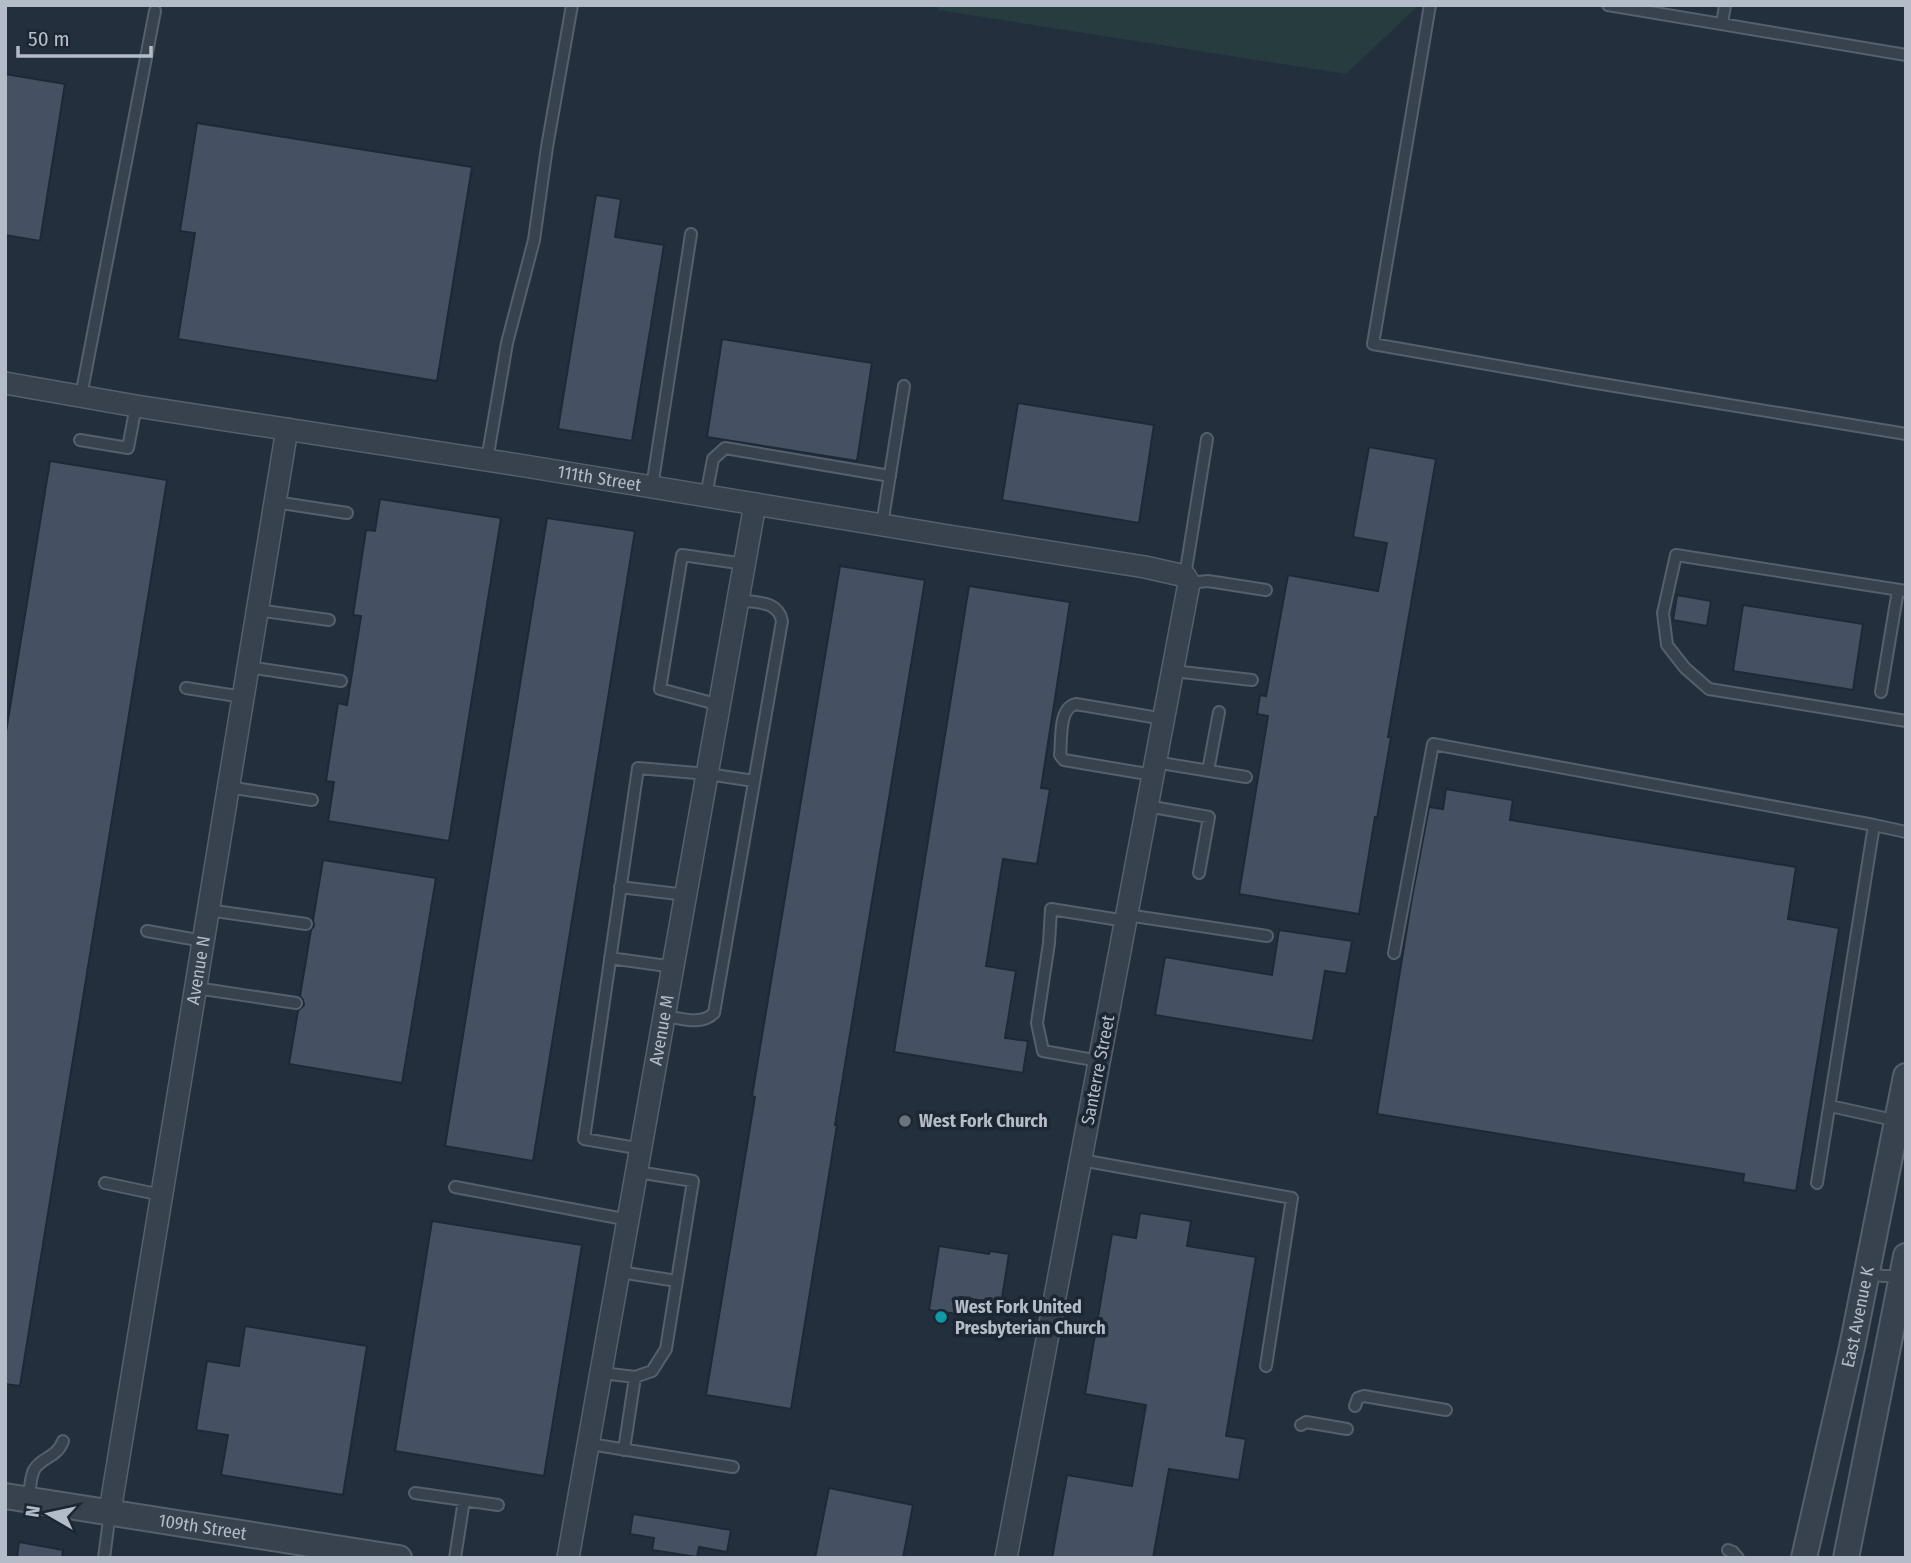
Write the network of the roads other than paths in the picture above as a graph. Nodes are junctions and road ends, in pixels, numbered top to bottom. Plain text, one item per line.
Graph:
1 (572, 5) edge
2 (1430, 5) edge
3 (1608, 5) edge
4 (1725, 5) edge
5 (155, 11) dead end
6 (1721, 24) junction
7 (1906, 55) edge
8 (691, 234) dead end
9 (5, 383) edge
10 (904, 386) dead end
11 (81, 396) junction
12 (136, 406) junction
13 (287, 429) junction
14 (1906, 434) edge
15 (1207, 439) dead end
16 (80, 440) dead end
17 (487, 460) junction
18 (890, 476) junction
19 (652, 487) junction
20 (706, 496) junction
21 (275, 502) junction
22 (755, 504) junction
23 (346, 513) dead end
24 (882, 525) junction
25 (745, 564) junction
26 (1187, 580) junction
27 (1266, 590) dead end
28 (1902, 590) edge
29 (738, 600) junction
30 (257, 610) junction
31 (329, 620) dead end
32 (248, 667) junction
33 (1173, 671) junction
34 (1252, 680) dead end
35 (341, 681) dead end
36 (186, 688) dead end
37 (1881, 691) dead end
38 (243, 697) junction
39 (720, 705) junction
40 (1219, 712) dead end
41 (1164, 719) junction
42 (1906, 721) edge
43 (1154, 769) junction
44 (1208, 771) junction
45 (708, 774) junction
46 (1246, 777) dead end
47 (754, 781) junction
48 (228, 787) junction
49 (312, 800) dead end
50 (1147, 806) junction
51 (1874, 825) junction
52 (1906, 832) edge
53 (1199, 873) dead end
54 (620, 887) junction
55 (686, 895) junction
56 (208, 910) junction
57 (1126, 918) junction
58 (306, 924) dead end
59 (147, 931) dead end
60 (1267, 936) dead end
61 (203, 941) junction
62 (1394, 953) dead end
63 (610, 958) junction
64 (674, 967) junction
65 (196, 988) junction
66 (296, 1003) dead end
67 (665, 1016) junction
68 (1099, 1061) junction
69 (1906, 1076) edge
70 (1830, 1107) junction
71 (1898, 1121) junction
72 (642, 1149) junction
73 (1081, 1160) junction
74 (638, 1172) junction
75 (105, 1183) dead end
76 (1817, 1183) dead end
77 (455, 1187) dead end
78 (161, 1195) junction
79 (629, 1220) junction
80 (1904, 1270) edge
81 (620, 1272) junction
82 (1867, 1275) junction
83 (677, 1281) junction
84 (1852, 1347) junction
85 (1887, 1354) junction
86 (1266, 1366) dead end
87 (602, 1373) junction
88 (635, 1377) junction
89 (1355, 1406) dead end
90 (1446, 1410) dead end
91 (1301, 1425) dead end
92 (1347, 1429) dead end
93 (62, 1441) dead end
94 (590, 1444) junction
95 (624, 1450) junction
96 (733, 1466) dead end
97 (415, 1493) dead end
98 (17, 1497) edge
99 (464, 1500) junction
100 (498, 1505) dead end
101 (110, 1511) junction
102 (1728, 1550) dead end
103 (340, 1553) edge
104 (104, 1558) edge
105 (399, 1558) edge
106 (454, 1558) edge
107 (568, 1558) edge
108 (1006, 1558) edge
109 (1738, 1558) edge
110 (1804, 1558) edge
111 (1846, 1558) edge

1 - 17 lane
2 - 14 lane
3 - 6 lane
4 - 6 lane
5 - 11 lane
6 - 7 lane
8 - 19 lane
9 - 11 street, 111th Street
10 - 18 lane
11 - 12 street, 111th Street
12 - 13 street, 111th Street
12 - 16 lane
13 - 17 street, 111th Street
13 - 21 street, Avenue N
15 - 26 lane
17 - 19 street, 111th Street
18 - 20 lane
18 - 24 lane
19 - 20 street, 111th Street
20 - 22 street, 111th Street
21 - 23 lane
21 - 30 street, Avenue N
22 - 24 street, 111th Street
22 - 25 street, Avenue M
24 - 26 street, 111th Street
25 - 29 street, Avenue M
25 - 39 lane
26 - 27 lane
26 - 33 street, Santerre Street
28 - 37 lane
28 - 42 lane
29 - 39 street, Avenue M
29 - 47 lane
30 - 31 lane
30 - 32 street, Avenue N
32 - 35 lane
32 - 38 street, Avenue N
33 - 34 lane
33 - 41 street, Santerre Street
36 - 38 lane
38 - 48 street, Avenue N
39 - 45 street, Avenue M
40 - 44 lane
41 - 43 street, Santerre Street
41 - 43 lane
43 - 44 lane
43 - 50 street, Santerre Street
44 - 46 lane
45 - 47 lane
45 - 54 lane
45 - 55 street, Avenue M
47 - 67 lane
48 - 49 lane
48 - 56 street, Avenue N
50 - 53 lane
50 - 57 street, Santerre Street
51 - 52 lane
51 - 62 lane
51 - 70 lane
54 - 55 lane
54 - 63 lane
55 - 64 street, Avenue M
56 - 58 lane
56 - 61 street, Avenue N
57 - 60 lane
57 - 68 street, Santerre Street
57 - 68 lane
59 - 61 lane
61 - 65 street, Avenue N
63 - 64 lane
63 - 72 lane
64 - 67 street, Avenue M
65 - 66 lane
65 - 78 street, Avenue N
67 - 72 street, Avenue M
68 - 73 street, Santerre Street
69 - 71 street, East Avenue K
70 - 71 lane
70 - 76 lane
71 - 82 street, East Avenue K
72 - 74 street, Avenue M
73 - 86 lane
73 - 108 street, Santerre Street
74 - 79 street, Avenue M
74 - 83 lane
75 - 78 lane
77 - 79 lane
78 - 101 street, Avenue N
79 - 81 street, Avenue M
80 - 82 lane
80 - 85 street, East Avenue K
81 - 83 lane
81 - 87 street, Avenue M
82 - 84 street, East Avenue K
83 - 88 lane
84 - 85 street
84 - 110 street, East Avenue K
85 - 111 street, East Avenue K
87 - 88 lane
87 - 94 street, Avenue M
88 - 95 lane
89 - 90 lane
91 - 92 lane
93 - 98 lane
94 - 95 lane
94 - 107 street, Avenue M
95 - 96 lane
97 - 99 lane
98 - 101 street, 109th Street
99 - 100 lane
99 - 106 lane
101 - 103 street, 109th Street
101 - 104 lane
102 - 109 lane
103 - 105 street, 109th Street

